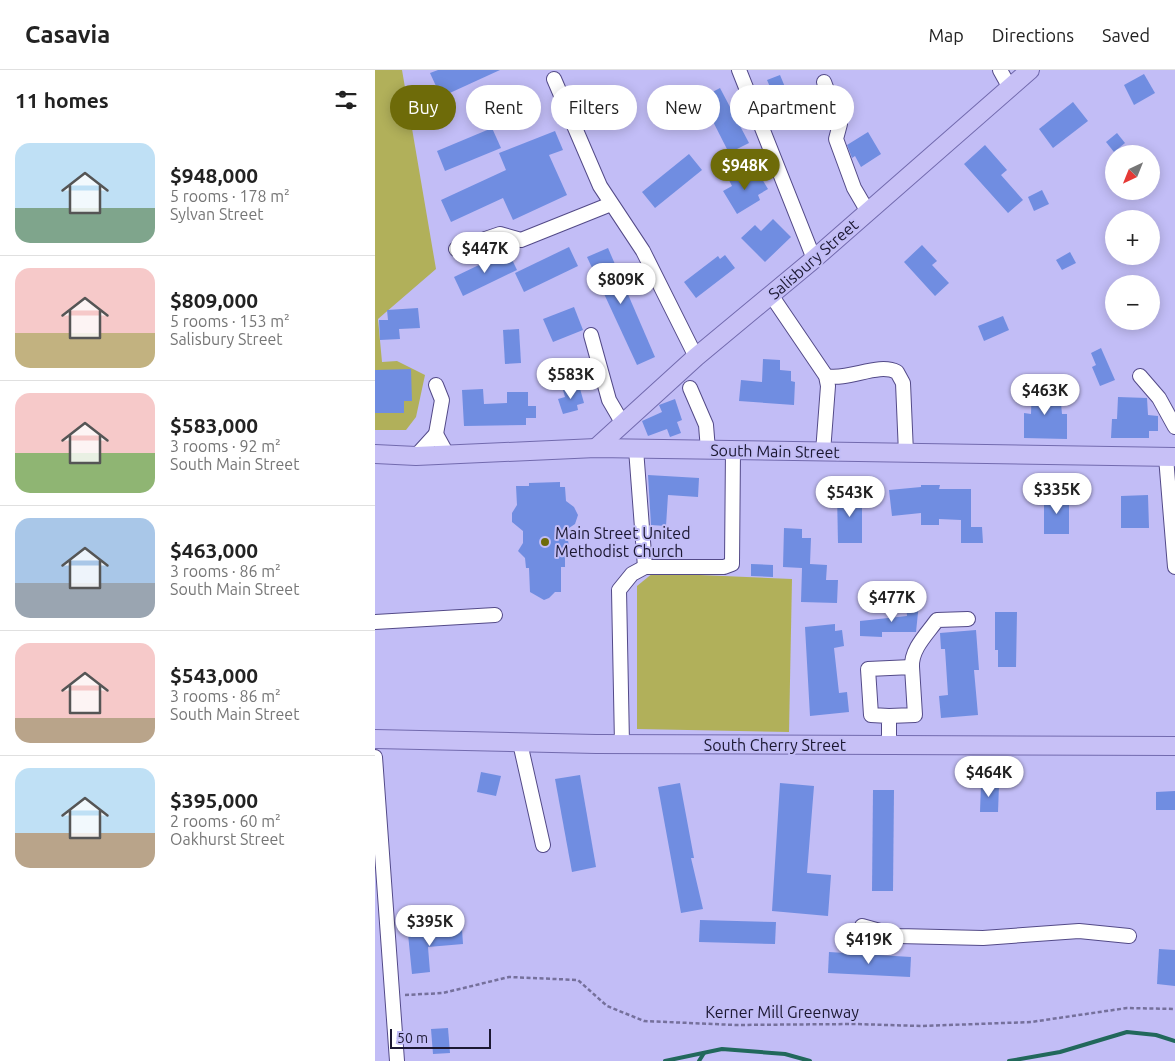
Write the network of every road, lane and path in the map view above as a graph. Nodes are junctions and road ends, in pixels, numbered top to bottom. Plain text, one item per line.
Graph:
1 (739, 70) edge
2 (1000, 70) edge
3 (1030, 70) edge
4 (554, 79) dead end
5 (824, 82) dead end
6 (1010, 88) junction
7 (611, 204) junction
8 (868, 212) junction
9 (456, 249) dead end
10 (814, 259) junction
11 (771, 294) junction
12 (591, 335) dead end
13 (696, 358) junction
14 (826, 376) junction
15 (1140, 376) dead end
16 (436, 384) dead end
17 (690, 388) dead end
18 (623, 424) junction
19 (1175, 427) edge
20 (436, 434) junction
21 (596, 448) junction
22 (636, 448) junction
23 (708, 450) junction
24 (733, 450) junction
25 (823, 452) junction
26 (906, 453) junction
27 (375, 454) edge
28 (447, 454) junction
29 (416, 456) junction
30 (1170, 457) edge
31 (645, 567) junction
32 (1175, 567) edge
33 (495, 615) dead end
34 (968, 620) dead end
35 (375, 622) edge
36 (913, 667) junction
37 (889, 716) junction
38 (375, 738) edge
39 (520, 742) junction
40 (622, 744) junction
41 (889, 746) junction
42 (1175, 746) edge
43 (375, 757) edge
44 (543, 845) dead end
45 (862, 926) dead end
46 (1129, 936) dead end
47 (403, 995) dead end
48 (1175, 1009) edge
49 (397, 1061) edge

1 - 10 street
2 - 6 street
3 - 6 main road, Salisbury Street
4 - 7 street
5 - 8 street
6 - 8 main road, Salisbury Street
7 - 9 street
7 - 13 street
8 - 10 main road, Salisbury Street
10 - 11 main road, Salisbury Street
11 - 13 main road, Salisbury Street
11 - 14 street
12 - 18 street
13 - 18 main road, Salisbury Street
14 - 25 street
14 - 26 street
15 - 19 street
16 - 20 street
17 - 23 street
18 - 21 main road, Salisbury Street
20 - 28 street
20 - 29 street
21 - 22 main road, South Main Street
21 - 28 main road, South Main Street
22 - 23 main road, South Main Street
22 - 31 street
23 - 24 main road, South Main Street
24 - 25 main road, South Main Street
24 - 31 street
25 - 26 main road, South Main Street
26 - 30 main road, South Main Street
27 - 29 main road, South Main Street
28 - 29 main road, South Main Street
30 - 32 street
31 - 40 street
33 - 35 street
34 - 36 street
36 - 37 street
36 - 37 street
37 - 41 street
38 - 39 main road, South Cherry Street
39 - 40 main road, South Cherry Street
39 - 44 street
40 - 41 main road, South Cherry Street
41 - 42 main road, South Cherry Street
43 - 49 street
45 - 46 street
47 - 48 path, Kerner Mill Greenway

